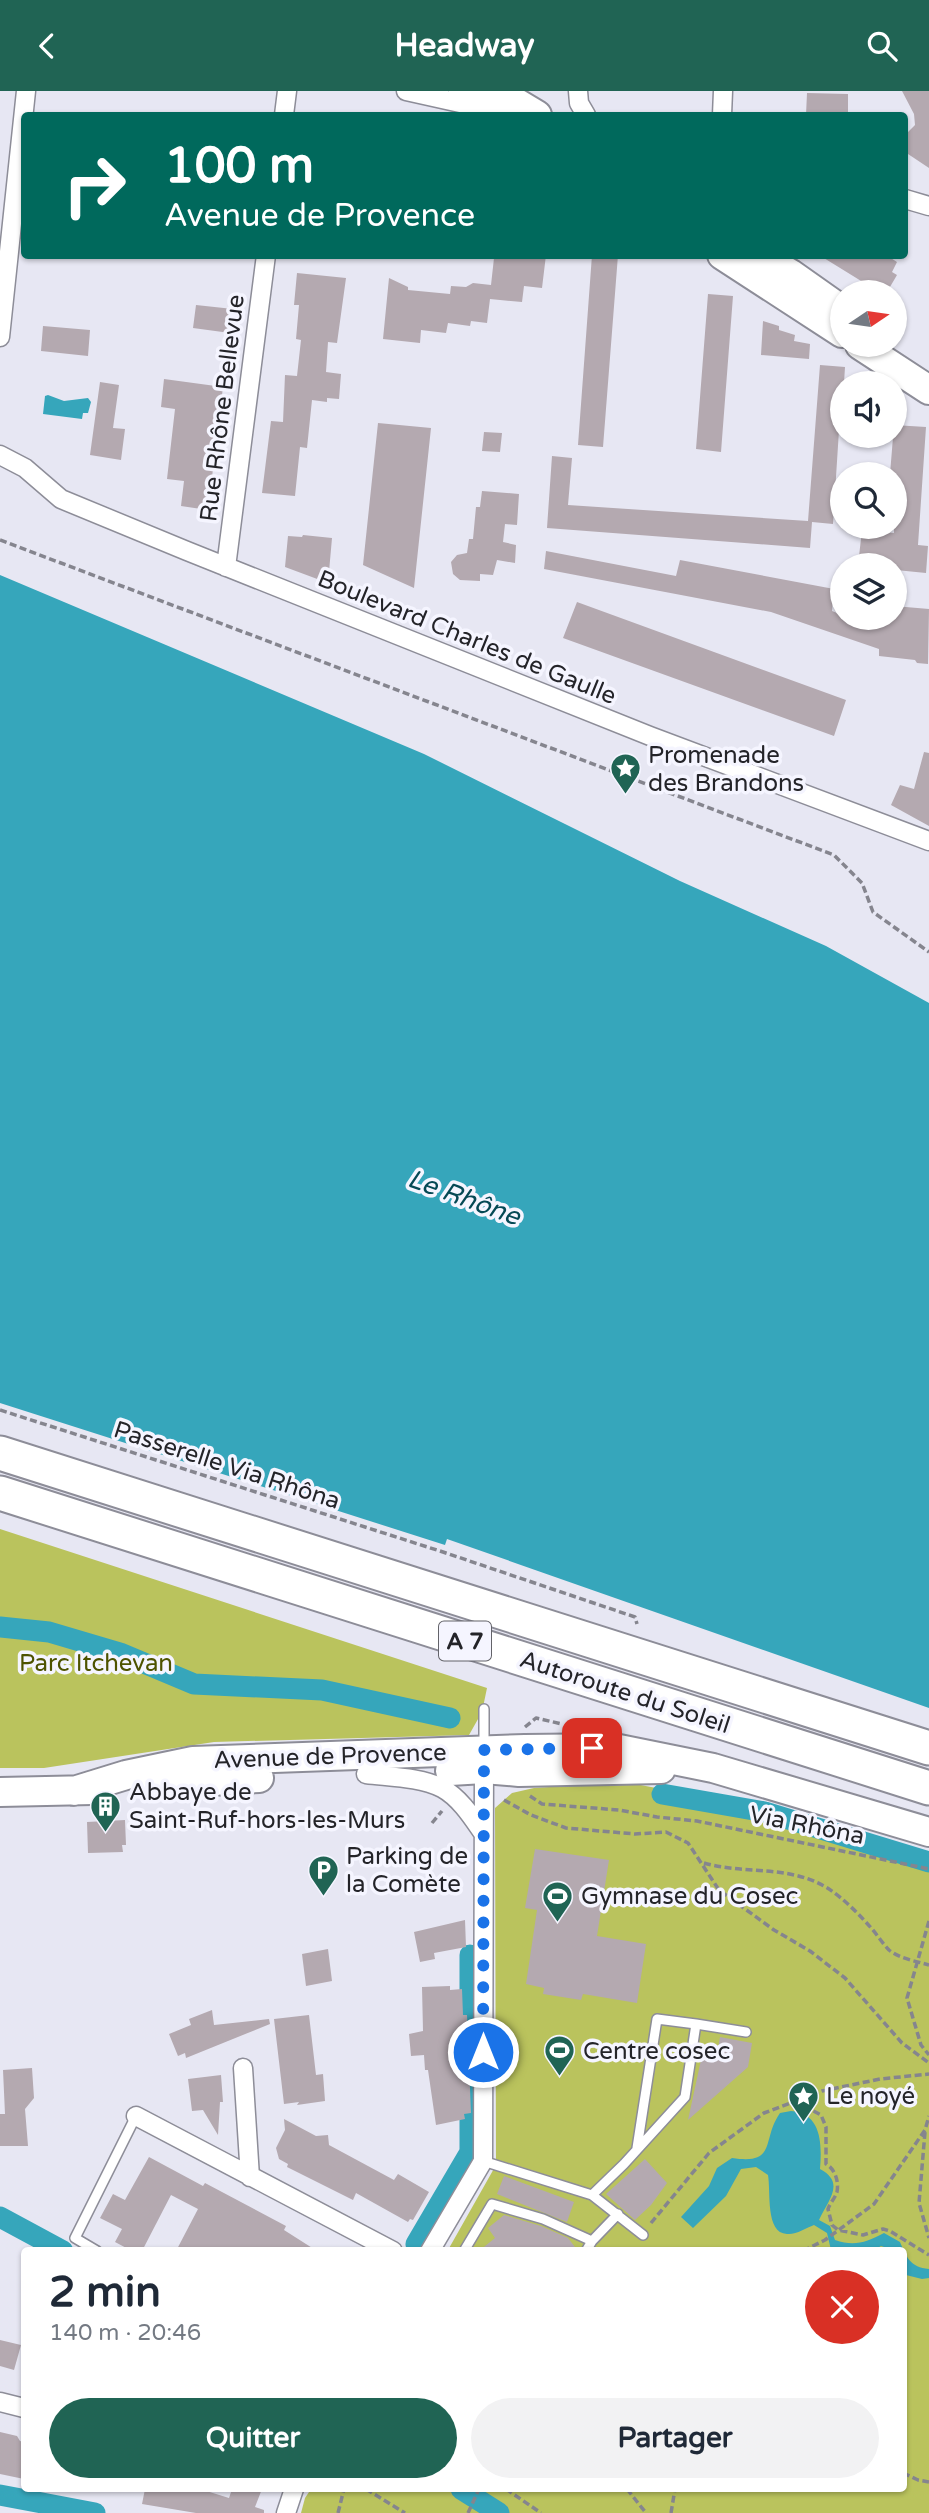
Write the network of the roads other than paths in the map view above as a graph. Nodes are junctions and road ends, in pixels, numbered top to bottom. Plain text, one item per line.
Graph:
1 (26, 91) edge
2 (287, 91) edge
3 (406, 91) edge
4 (463, 91) edge
5 (578, 91) edge
6 (723, 91) edge
7 (497, 105) edge
8 (24, 112) edge
9 (284, 112) edge
10 (525, 112) edge
11 (584, 112) edge
12 (722, 112) edge
13 (21, 138) edge
14 (908, 200) edge
15 (929, 206) edge
16 (265, 259) edge
17 (728, 259) edge
18 (766, 259) edge
19 (830, 302) edge
20 (830, 325) edge
21 (0, 337) edge
22 (907, 355) edge
23 (878, 357) edge
24 (929, 370) edge
25 (929, 390) edge
26 (0, 455) edge
27 (226, 567) junction
28 (929, 841) edge
29 (0, 1453) edge
30 (0, 1493) edge
31 (484, 1709) dead end
32 (929, 1748) edge
33 (484, 1760) junction
34 (713, 1768) junction
35 (366, 1774) junction
36 (929, 1788) edge
37 (74, 1791) junction
38 (0, 1792) edge
39 (929, 1832) edge
40 (483, 1833) junction
41 (696, 2024) junction
42 (746, 2032) dead end
43 (243, 2068) dead end
44 (136, 2116) joint
45 (637, 2148) junction
46 (483, 2161) junction
47 (250, 2177) junction
48 (592, 2195) junction
49 (618, 2214) junction
50 (643, 2235) road end
51 (592, 2241) junction
52 (90, 2247) edge
53 (385, 2247) edge
54 (432, 2247) edge
55 (466, 2247) edge
56 (588, 2247) edge
57 (0, 2402) edge
58 (21, 2407) edge
59 (293, 2492) edge
60 (286, 2513) edge

1 - 8 street
2 - 9 street
3 - 7 street
4 - 7 main road
5 - 11 street
6 - 12 street
7 - 10 main road
13 - 21 street
14 - 15 street
16 - 27 street, Rue Rhône Bellevue
17 - 20 main road
18 - 19 main road
22 - 24 main road
23 - 25 main road
26 - 27 street, Boulevard Charles de Gaulle
27 - 28 street, Boulevard Charles de Gaulle
29 - 32 highway, Autoroute du Soleil / A 7
30 - 36 highway, Autoroute du Soleil / A 7
31 - 33 lane
33 - 34 main road, Avenue de Provence
33 - 34 main road, Avenue de Provence
33 - 35 main road, Avenue de Provence
33 - 37 main road, Avenue de Provence
33 - 40 street
34 - 39 main road, Avenue de Provence
35 - 37 main road, Avenue de Provence
35 - 40 street, Avenue de Provence
37 - 38 main road, Avenue de Provence
40 - 46 street
41 - 42 lane
41 - 45 lane
41 - 45 lane
43 - 47 street
44 - 47 street
44 - 52 lane
45 - 48 lane
46 - 48 lane
46 - 54 street
47 - 53 street
48 - 49 lane
49 - 50 lane
49 - 51 lane
51 - 55 lane
51 - 56 lane
57 - 58 street
59 - 60 street

